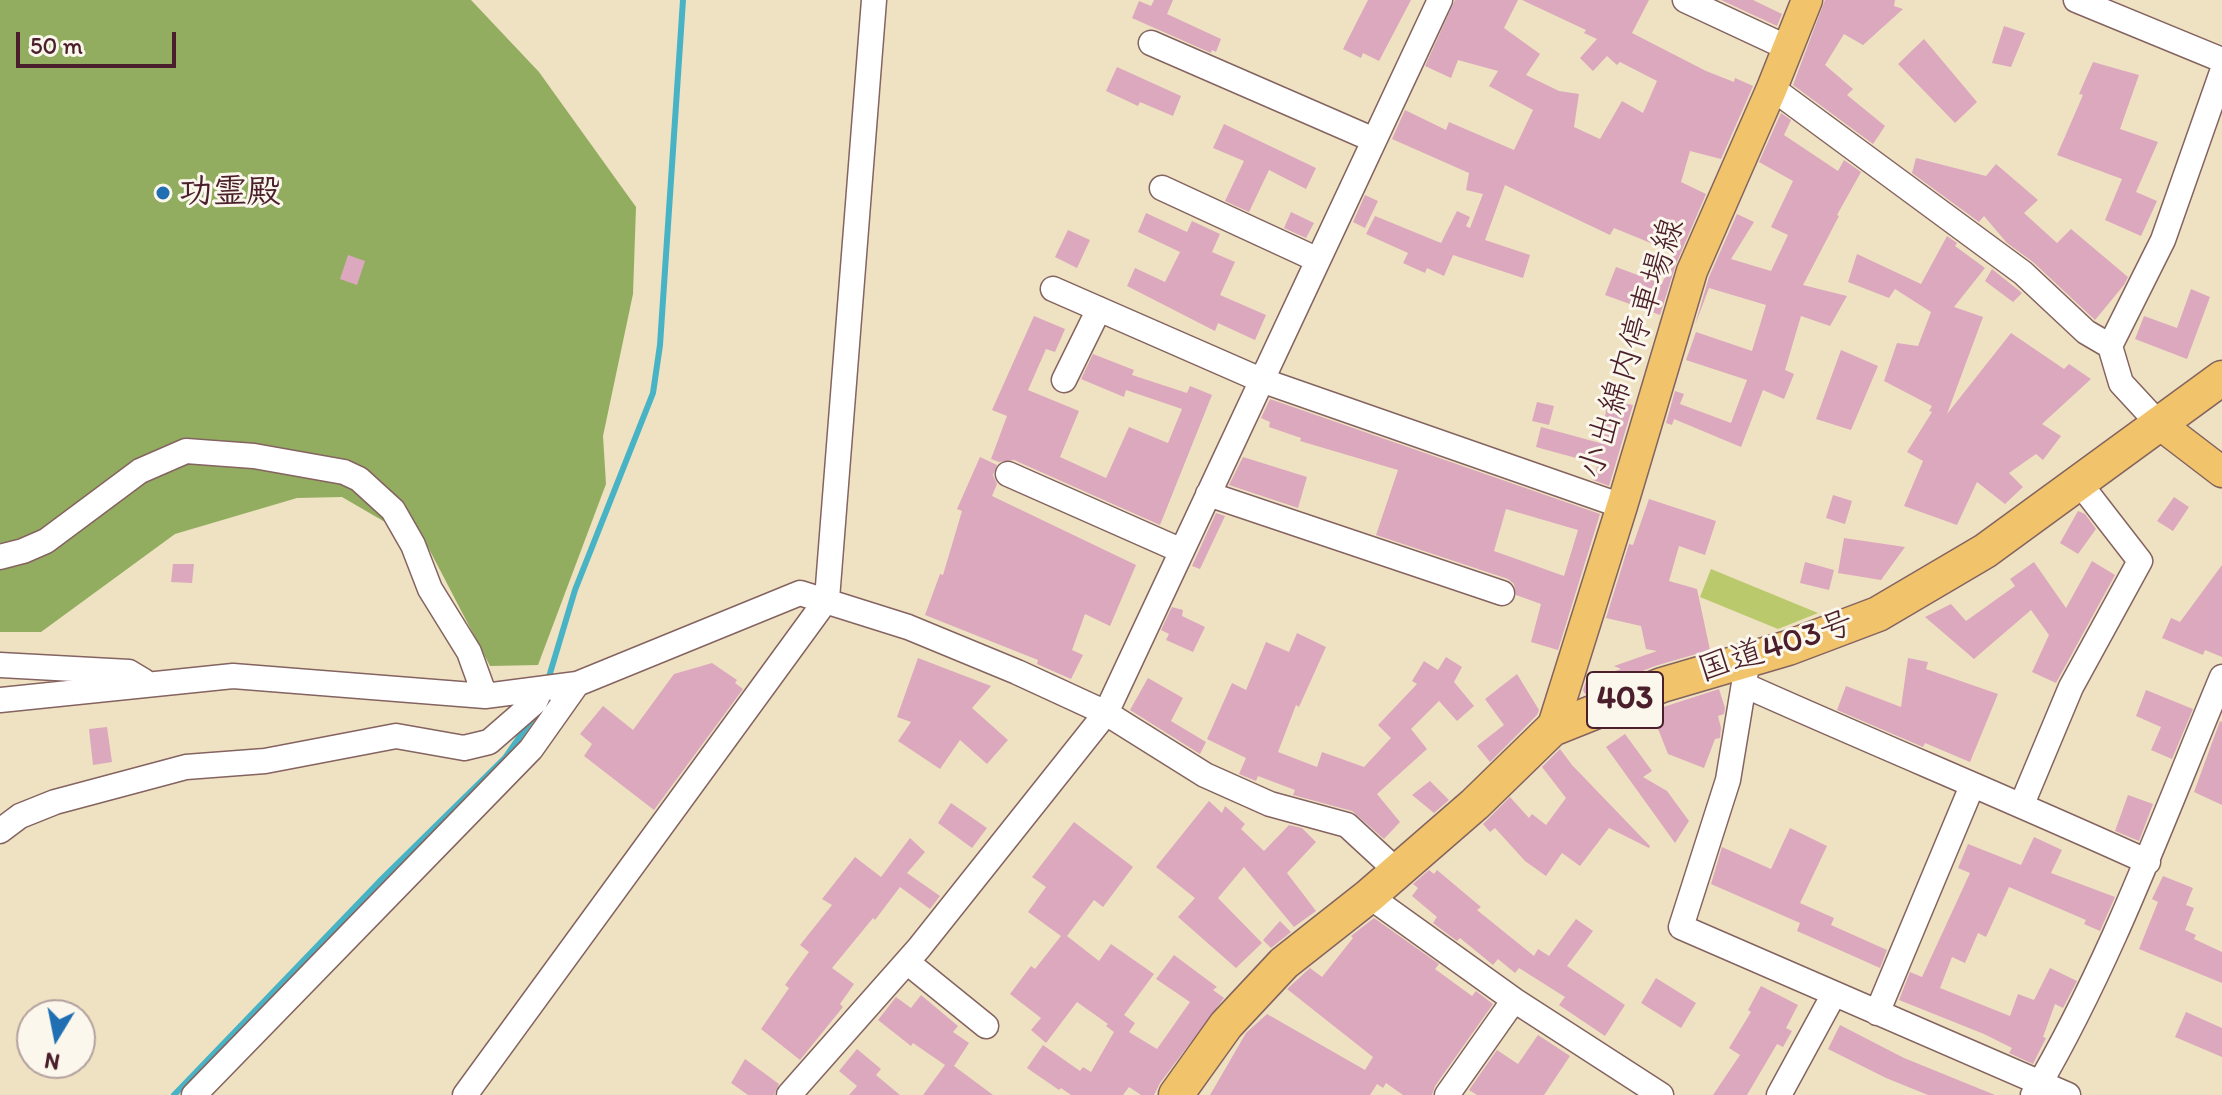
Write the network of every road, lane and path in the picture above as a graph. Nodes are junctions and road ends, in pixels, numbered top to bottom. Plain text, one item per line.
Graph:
1 (874, 0) edge
2 (1440, 0) edge
3 (1685, 0) edge
4 (1807, 0) edge
5 (2079, 1) edge
6 (1151, 43) dead end
7 (1788, 48) junction
8 (2222, 60) edge
9 (2222, 72) edge
10 (1772, 88) junction
11 (1374, 140) junction
12 (1162, 188) dead end
13 (1318, 260) junction
14 (1053, 289) dead end
15 (1099, 309) junction
16 (2110, 346) junction
17 (2222, 378) edge
18 (1064, 380) dead end
19 (1261, 380) junction
20 (2158, 423) junction
21 (2222, 472) edge
22 (1008, 474) dead end
23 (2078, 481) junction
24 (1208, 494) junction
25 (1622, 506) junction
26 (1182, 551) junction
27 (0, 557) edge
28 (1502, 593) dead end
29 (827, 599) junction
30 (0, 665) edge
31 (1746, 672) junction
32 (2222, 677) edge
33 (149, 684) junction
34 (577, 684) junction
35 (541, 689) junction
36 (485, 696) junction
37 (0, 700) edge
38 (1106, 713) junction
39 (1552, 729) junction
40 (1972, 786) junction
41 (2022, 804) junction
42 (0, 831) edge
43 (2148, 862) junction
44 (1398, 872) junction
45 (1369, 896) junction
46 (907, 962) junction
47 (1834, 994) junction
48 (1514, 1000) junction
49 (1877, 1013) junction
50 (986, 1026) dead end
51 (2037, 1089) edge
52 (194, 1095) edge
53 (465, 1095) edge
54 (789, 1095) edge
55 (1176, 1095) edge
56 (1447, 1095) edge
57 (1661, 1095) edge
58 (1779, 1095) edge
59 (2068, 1095) edge

1 - 29 street
2 - 11 street
3 - 7 street
4 - 7 main road, 小出綿内停車場線
5 - 8 street
6 - 11 street
7 - 10 main road, 小出綿内停車場線
9 - 16 street
10 - 16 street
10 - 25 main road, 小出綿内停車場線
11 - 13 street
12 - 13 street
13 - 19 street
14 - 15 street
15 - 18 street
15 - 19 street
16 - 20 street
17 - 20 highway, 国道403号 / 403
19 - 24 street
19 - 25 street
20 - 21 main road
20 - 23 highway, 国道403号 / 403
22 - 26 street
23 - 31 highway, 国道403号 / 403
23 - 41 street
24 - 26 street
24 - 28 street
25 - 39 main road, 小出綿内停車場線
26 - 38 street
27 - 36 street
29 - 34 street
29 - 38 street
29 - 53 street
30 - 33 street
31 - 39 highway, 国道403号 / 403
31 - 40 street
31 - 47 street
32 - 43 street
33 - 36 street
33 - 37 street
34 - 35 street
34 - 52 street
35 - 36 street
35 - 42 street
38 - 44 street
38 - 46 street
39 - 44 highway, 国道403号 / 403
40 - 41 street
40 - 49 street
41 - 43 street
43 - 51 street
44 - 45 highway, 国道403号 / 403
45 - 48 street
45 - 55 highway, 国道403号 / 403
46 - 50 street
46 - 54 street
47 - 49 street
47 - 58 street
48 - 56 street
48 - 57 street
49 - 51 street
51 - 59 street

